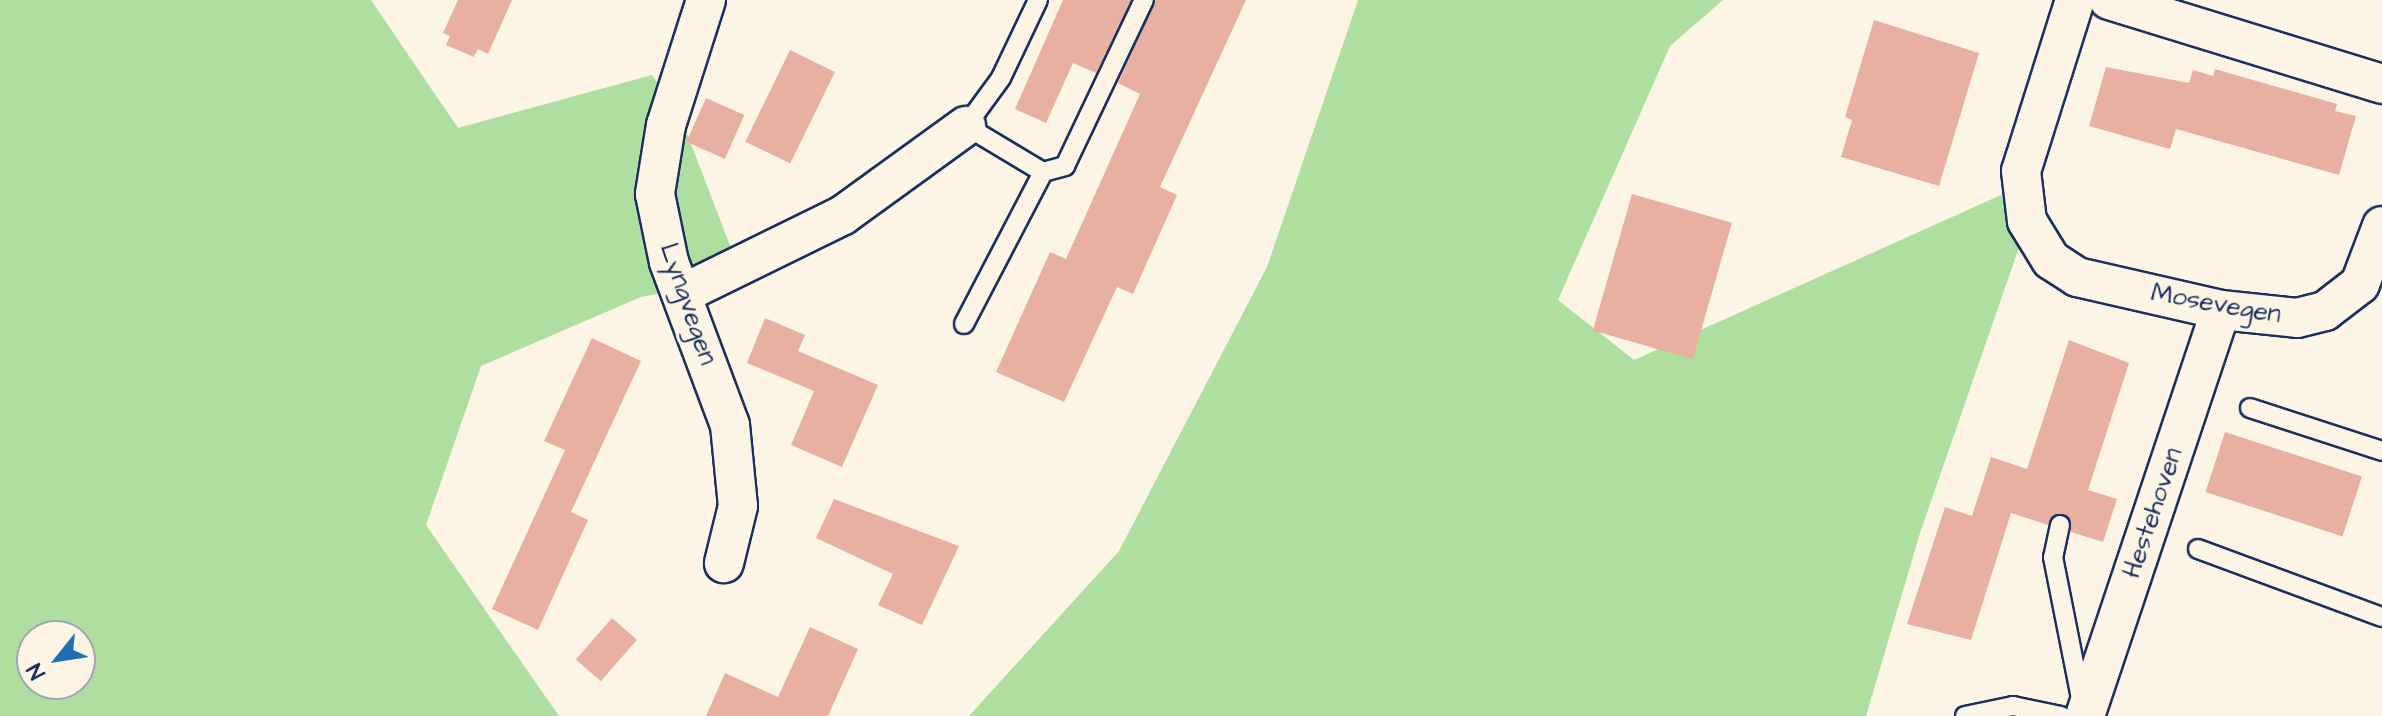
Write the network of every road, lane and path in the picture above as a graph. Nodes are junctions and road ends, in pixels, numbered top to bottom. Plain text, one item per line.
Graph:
1 (706, 0) edge
2 (1038, 0) edge
3 (1144, 0) edge
4 (2075, 0) edge
5 (2109, 0) edge
6 (2382, 84) edge
7 (966, 126) junction
8 (1043, 172) junction
9 (2382, 226) edge
10 (682, 294) junction
11 (2221, 310) junction
12 (964, 324) dead end
13 (2250, 408) dead end
14 (2382, 451) edge
15 (2060, 525) dead end
16 (2198, 549) dead end
17 (724, 563) dead end
18 (2382, 617) edge
19 (1965, 716) edge
20 (2081, 716) edge

1 - 10 street, Lyngvegen
2 - 7 lane
3 - 8 lane
4 - 11 street, Mosevegen
5 - 6 street
7 - 8 lane
7 - 10 street
8 - 12 lane
9 - 11 street, Mosevegen
10 - 17 street, Lyngvegen
11 - 20 street, Hestehoven
13 - 14 lane
15 - 20 lane
16 - 18 lane
19 - 20 lane

